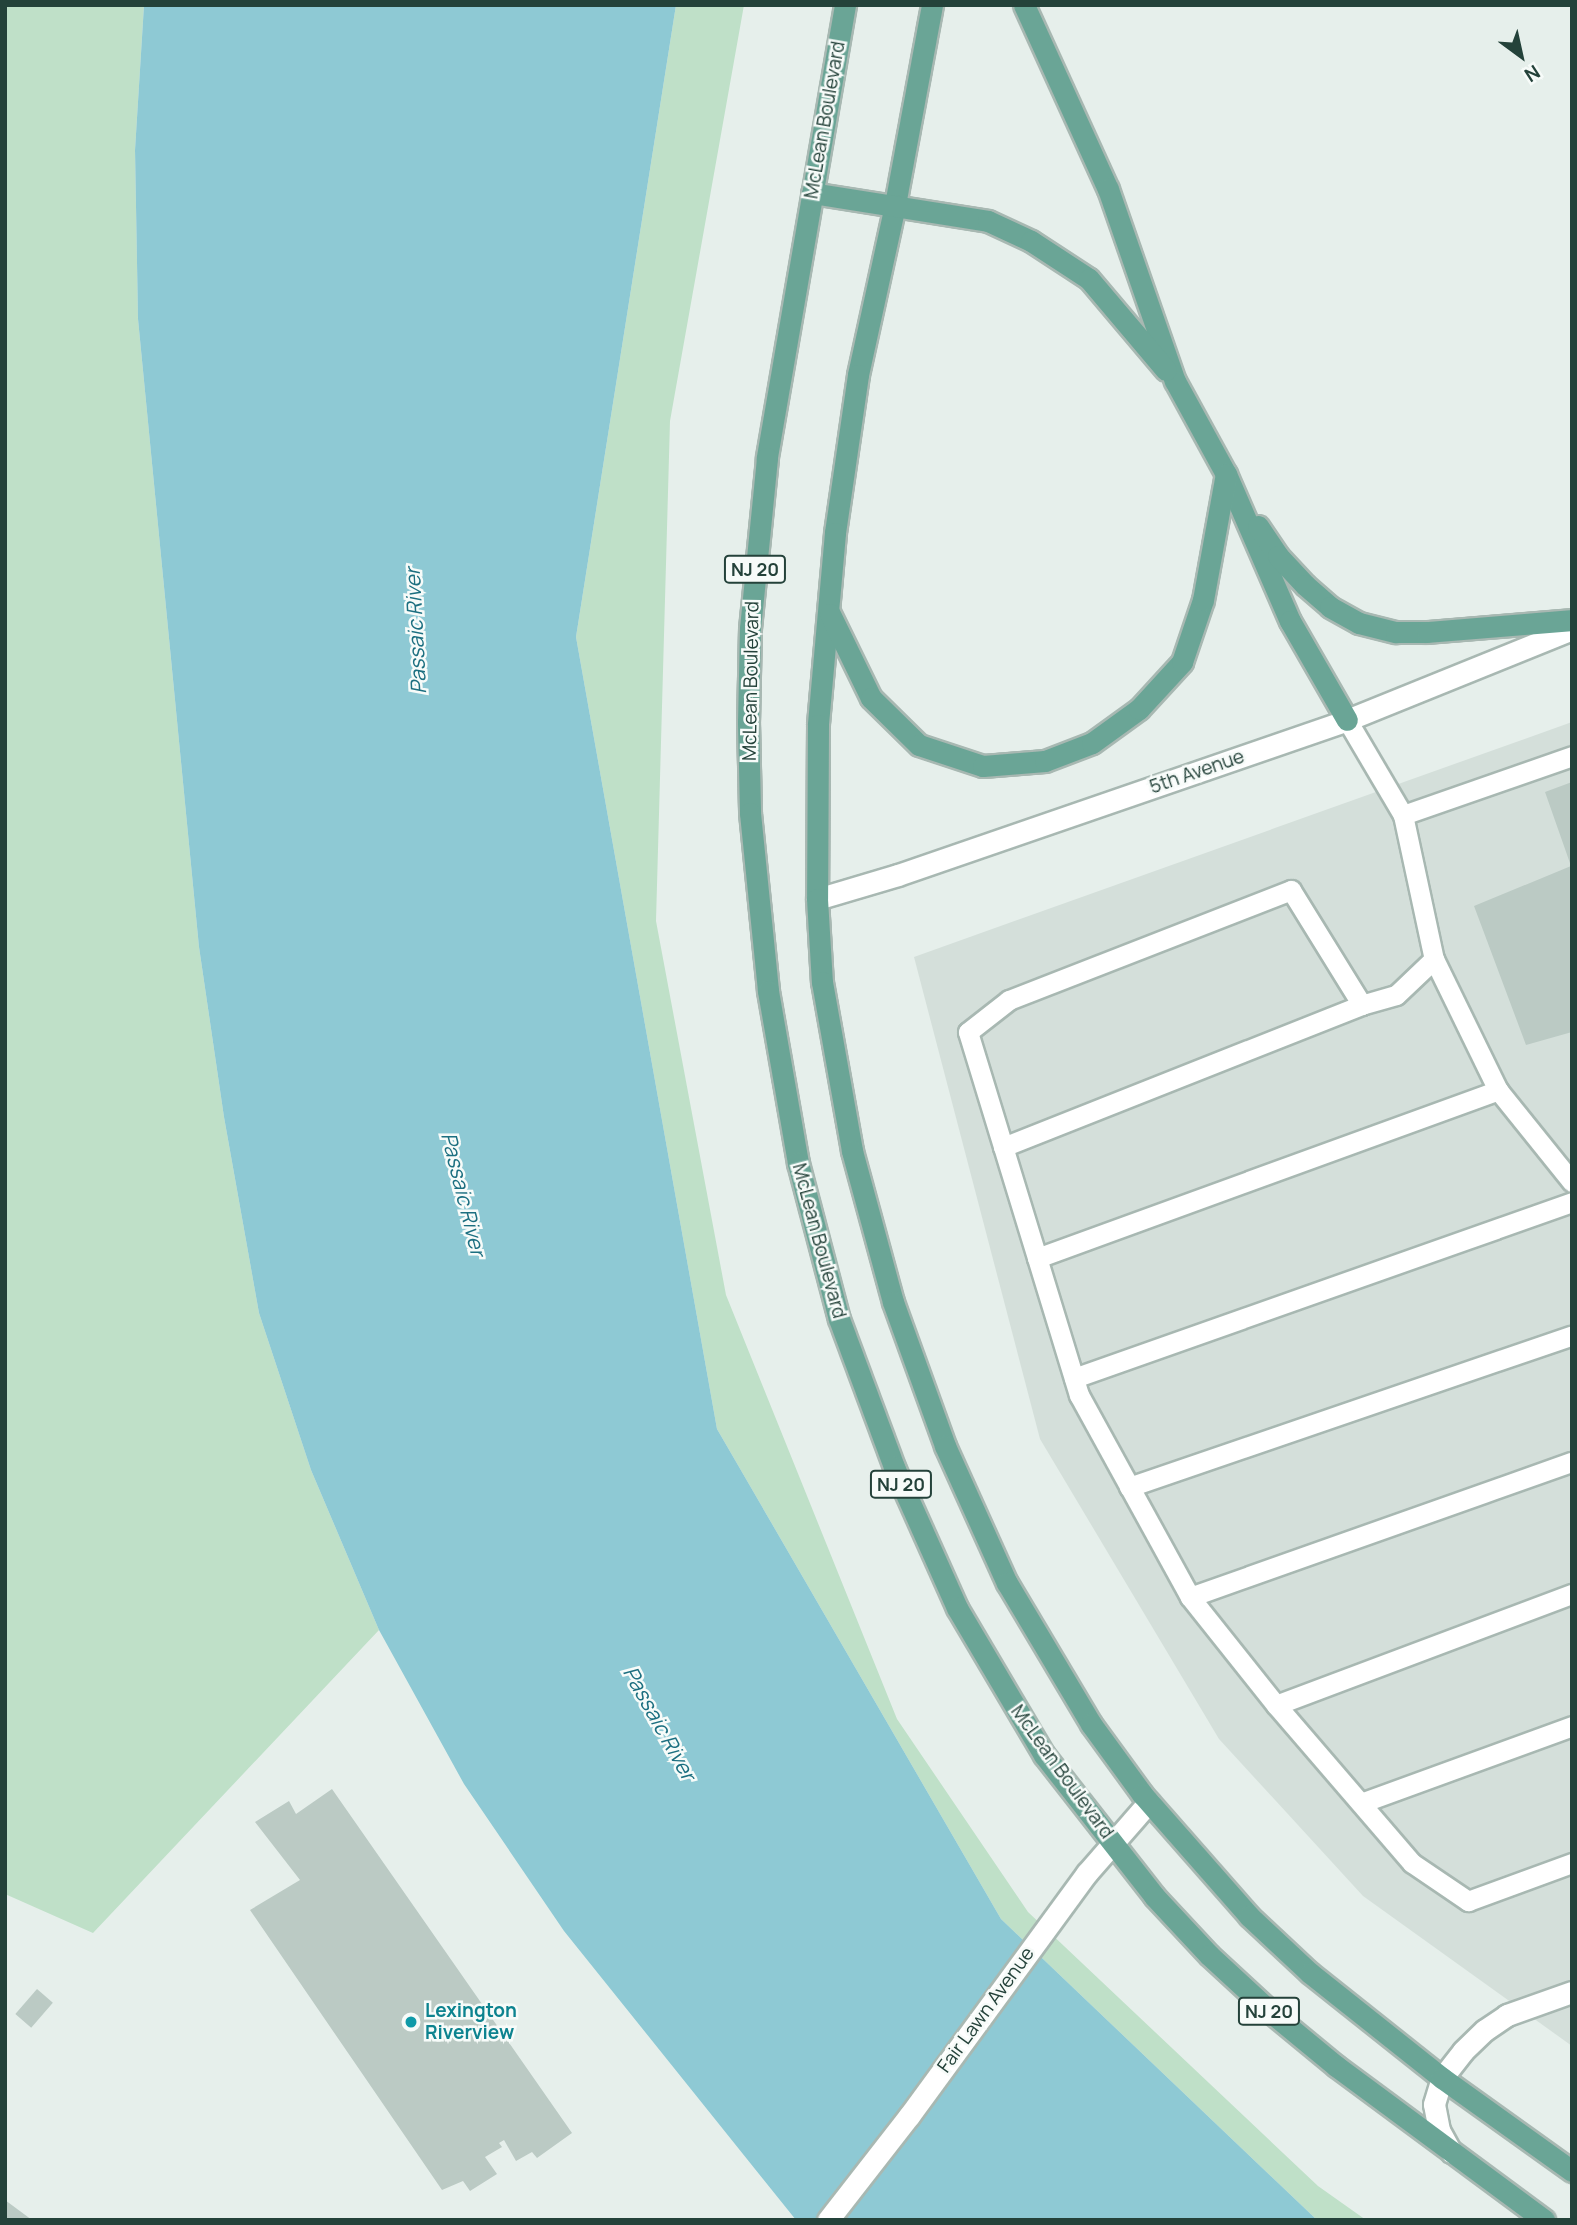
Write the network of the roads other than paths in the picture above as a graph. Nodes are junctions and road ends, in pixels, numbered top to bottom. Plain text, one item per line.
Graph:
1 (845, 5) edge
2 (932, 5) edge
3 (1024, 5) edge
4 (812, 193) junction
5 (895, 205) junction
6 (1175, 381) junction
7 (1226, 474) junction
8 (830, 613) junction
9 (1572, 620) edge
10 (1572, 628) edge
11 (1347, 720) junction
12 (1572, 756) edge
13 (1403, 815) junction
14 (817, 899) junction
15 (1434, 959) junction
16 (1362, 1005) junction
17 (1498, 1090) junction
18 (1003, 1147) junction
19 (1572, 1182) edge
20 (1572, 1202) edge
21 (1037, 1258) junction
22 (1572, 1335) edge
23 (1074, 1378) junction
24 (1572, 1462) edge
25 (1129, 1487) junction
26 (1572, 1594) edge
27 (1189, 1597) junction
28 (1276, 1705) junction
29 (1572, 1726) edge
30 (1149, 1802) junction
31 (1361, 1803) junction
32 (1113, 1843) junction
33 (1572, 1863) edge
34 (1572, 1992) edge
35 (1443, 2078) junction
36 (1451, 2152) junction
37 (1572, 2171) edge
38 (828, 2220) edge
39 (1544, 2220) edge

1 - 4 main road, McLean Boulevard / NJ 20
2 - 5 main road, NJ 20
3 - 6 main road
4 - 5 main road
4 - 32 main road, McLean Boulevard / NJ 20
5 - 6 main road
5 - 8 main road, NJ 20
6 - 7 main road
7 - 8 main road
7 - 9 main road
7 - 11 main road
8 - 14 main road, NJ 20
10 - 11 main road, 5th Avenue
11 - 13 lane
11 - 14 main road, 5th Avenue
12 - 13 lane
13 - 15 lane
14 - 30 main road, NJ 20
15 - 16 lane
15 - 17 lane
16 - 18 lane
16 - 18 lane
17 - 19 lane
17 - 21 lane
18 - 21 lane
20 - 23 lane
21 - 23 lane
22 - 25 lane
23 - 25 lane
24 - 27 lane
25 - 27 lane
26 - 28 lane
27 - 28 lane
28 - 31 lane
29 - 31 lane
30 - 32 main road, Fair Lawn Avenue
30 - 35 main road, NJ 20
31 - 33 lane
32 - 36 main road, McLean Boulevard / NJ 20
32 - 38 main road, Fair Lawn Avenue
34 - 35 main road
35 - 36 main road
35 - 37 main road, NJ 20
36 - 39 main road, McLean Boulevard / NJ 20

